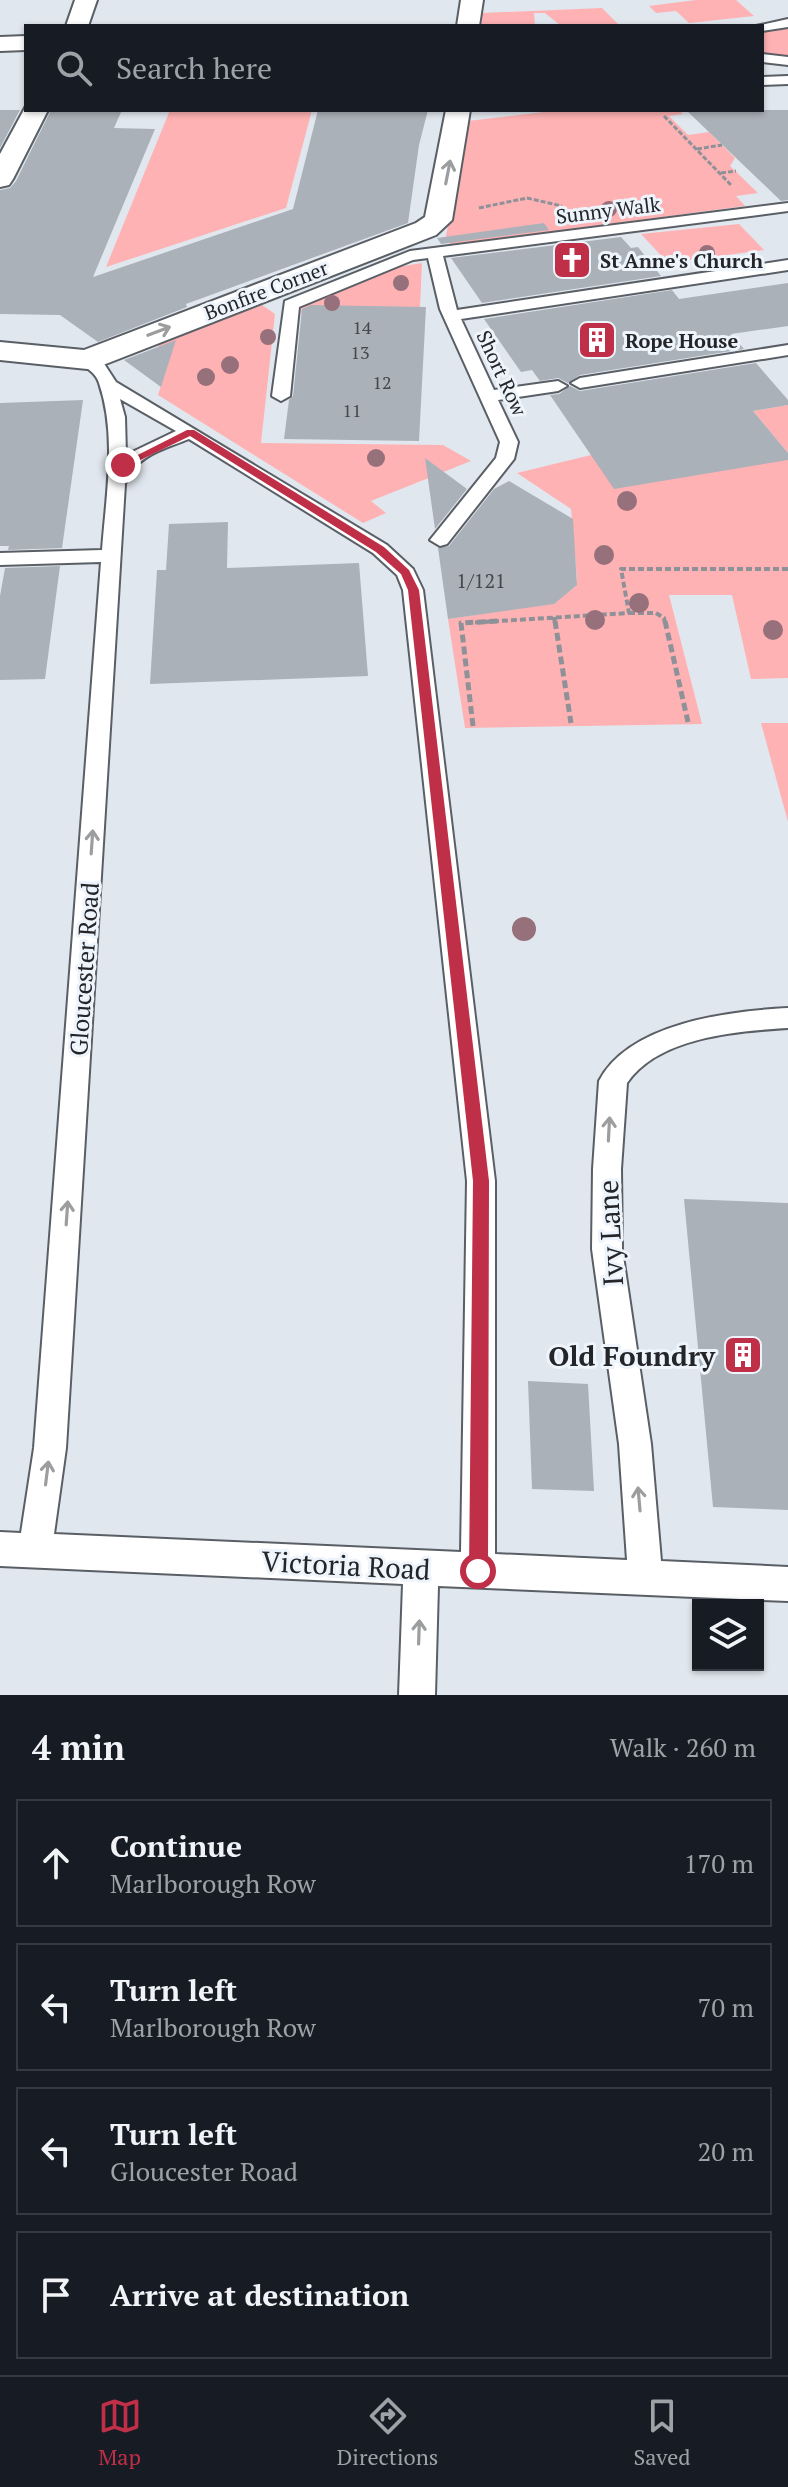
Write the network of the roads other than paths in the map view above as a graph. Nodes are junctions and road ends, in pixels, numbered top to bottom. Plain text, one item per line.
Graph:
1 (86, 0) edge
2 (472, 0) edge
3 (788, 23) edge
4 (78, 24) edge
5 (468, 24) edge
6 (764, 27) edge
7 (24, 43) edge
8 (0, 44) edge
9 (764, 58) edge
10 (788, 61) edge
11 (788, 80) edge
12 (764, 81) edge
13 (35, 112) edge
14 (457, 120) edge
15 (0, 179) edge
16 (788, 207) edge
17 (434, 253) junction
18 (788, 265) edge
19 (451, 316) junction
20 (788, 350) edge
21 (0, 351) edge
22 (87, 360) junction
23 (580, 383) dead end
24 (107, 384) junction
25 (558, 386) dead end
26 (281, 396) dead end
27 (487, 396) junction
28 (190, 432) junction
29 (117, 476) junction
30 (440, 540) dead end
31 (112, 556) junction
32 (0, 559) edge
33 (788, 1018) edge
34 (0, 1549) edge
35 (35, 1550) junction
36 (421, 1569) junction
37 (478, 1571) junction
38 (645, 1577) junction
39 (788, 1584) edge
40 (417, 1695) edge

1 - 4 street
2 - 5 street
3 - 6 lane
7 - 8 street
9 - 10 lane
11 - 12 lane
13 - 15 street
22 -> 14 street, Bonfire Corner
16 - 17 lane, Sunny Walk
17 - 19 lane, Short Row
17 - 26 lane, Sunny Walk
18 - 19 lane
19 - 27 lane, Short Row
20 - 23 lane
21 - 22 street
22 - 24 lane
24 - 28 lane
24 - 29 lane, Gloucester Road
25 - 27 lane
27 - 30 lane, Short Row
28 - 29 lane
28 - 37 lane
29 - 31 lane, Gloucester Road
31 - 32 lane
35 -> 31 lane, Gloucester Road
38 -> 33 lane, Ivy Lane
34 - 35 lane, Victoria Road
35 - 36 lane, Victoria Road
36 - 37 lane, Victoria Road
40 -> 36 lane
37 - 38 lane, Victoria Road
38 - 39 lane, Victoria Road

